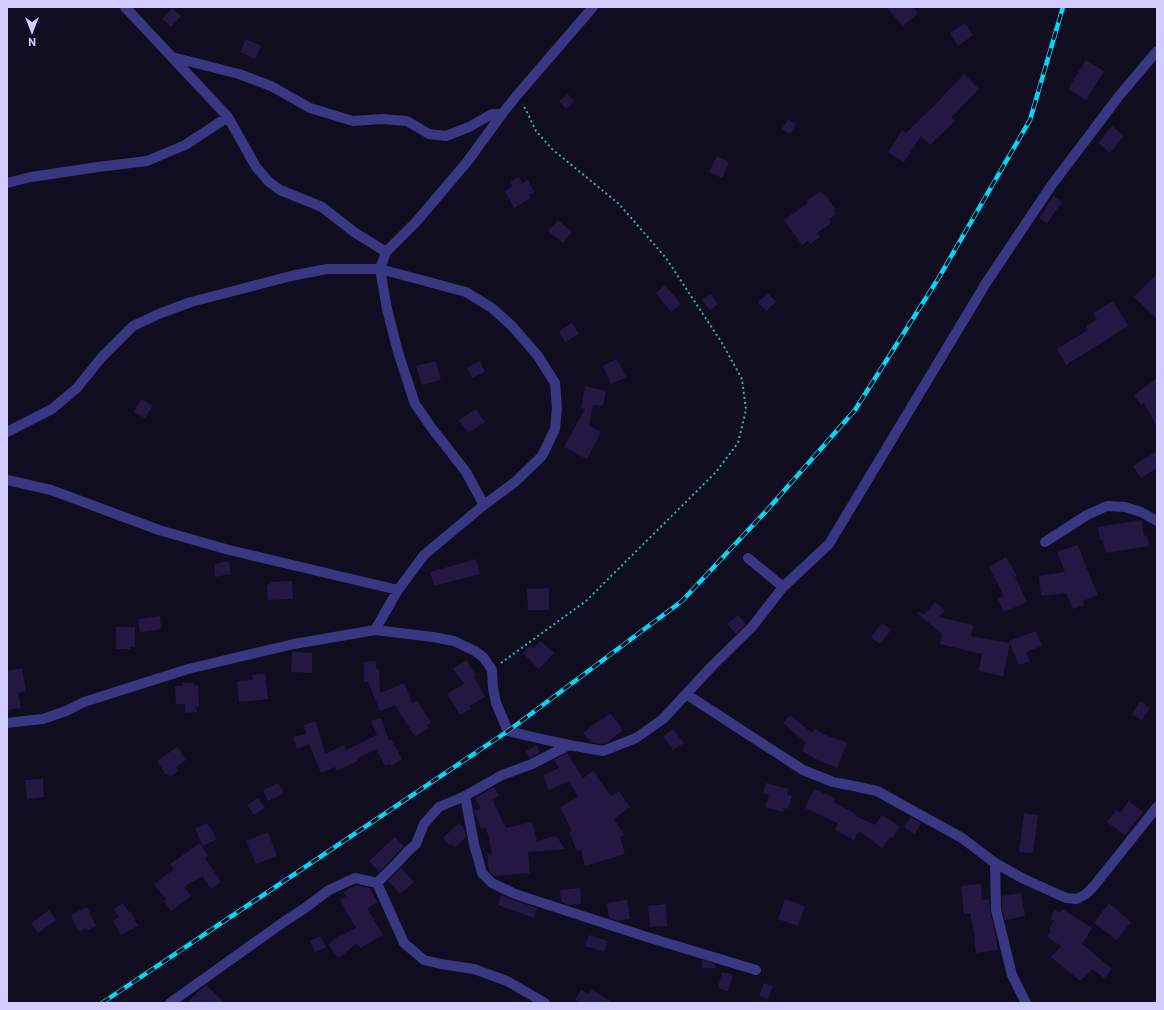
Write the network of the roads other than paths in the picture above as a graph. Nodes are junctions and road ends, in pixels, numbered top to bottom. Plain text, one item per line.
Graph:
1 (125, 7) edge
2 (593, 7) edge
3 (1157, 51) edge
4 (172, 57) junction
5 (502, 114) junction
6 (228, 117) junction
7 (7, 183) edge
8 (386, 252) junction
9 (380, 269) junction
10 (7, 432) edge
11 (7, 480) edge
12 (484, 504) junction
13 (1157, 521) edge
14 (1045, 542) dead end
15 (748, 558) dead end
16 (783, 587) junction
17 (398, 590) junction
18 (375, 630) junction
19 (686, 694) junction
20 (7, 723) edge
21 (569, 745) junction
22 (465, 796) junction
23 (1157, 807) edge
24 (996, 863) junction
25 (377, 883) junction
26 (756, 970) dead end
27 (170, 1003) edge
28 (545, 1003) edge
29 (1026, 1003) edge

1 - 4 street
2 - 5 street
3 - 16 street
4 - 5 street
4 - 6 street
5 - 8 street
6 - 7 street
6 - 8 street
8 - 9 street
9 - 10 street
9 - 12 street
9 - 12 street
11 - 17 street
12 - 17 street
13 - 14 street
15 - 16 street
16 - 19 street
17 - 18 street
18 - 20 street
18 - 21 street
19 - 21 street
19 - 24 street
21 - 22 street
22 - 25 street
22 - 26 street
23 - 24 street
24 - 29 street
25 - 27 street
25 - 28 street

